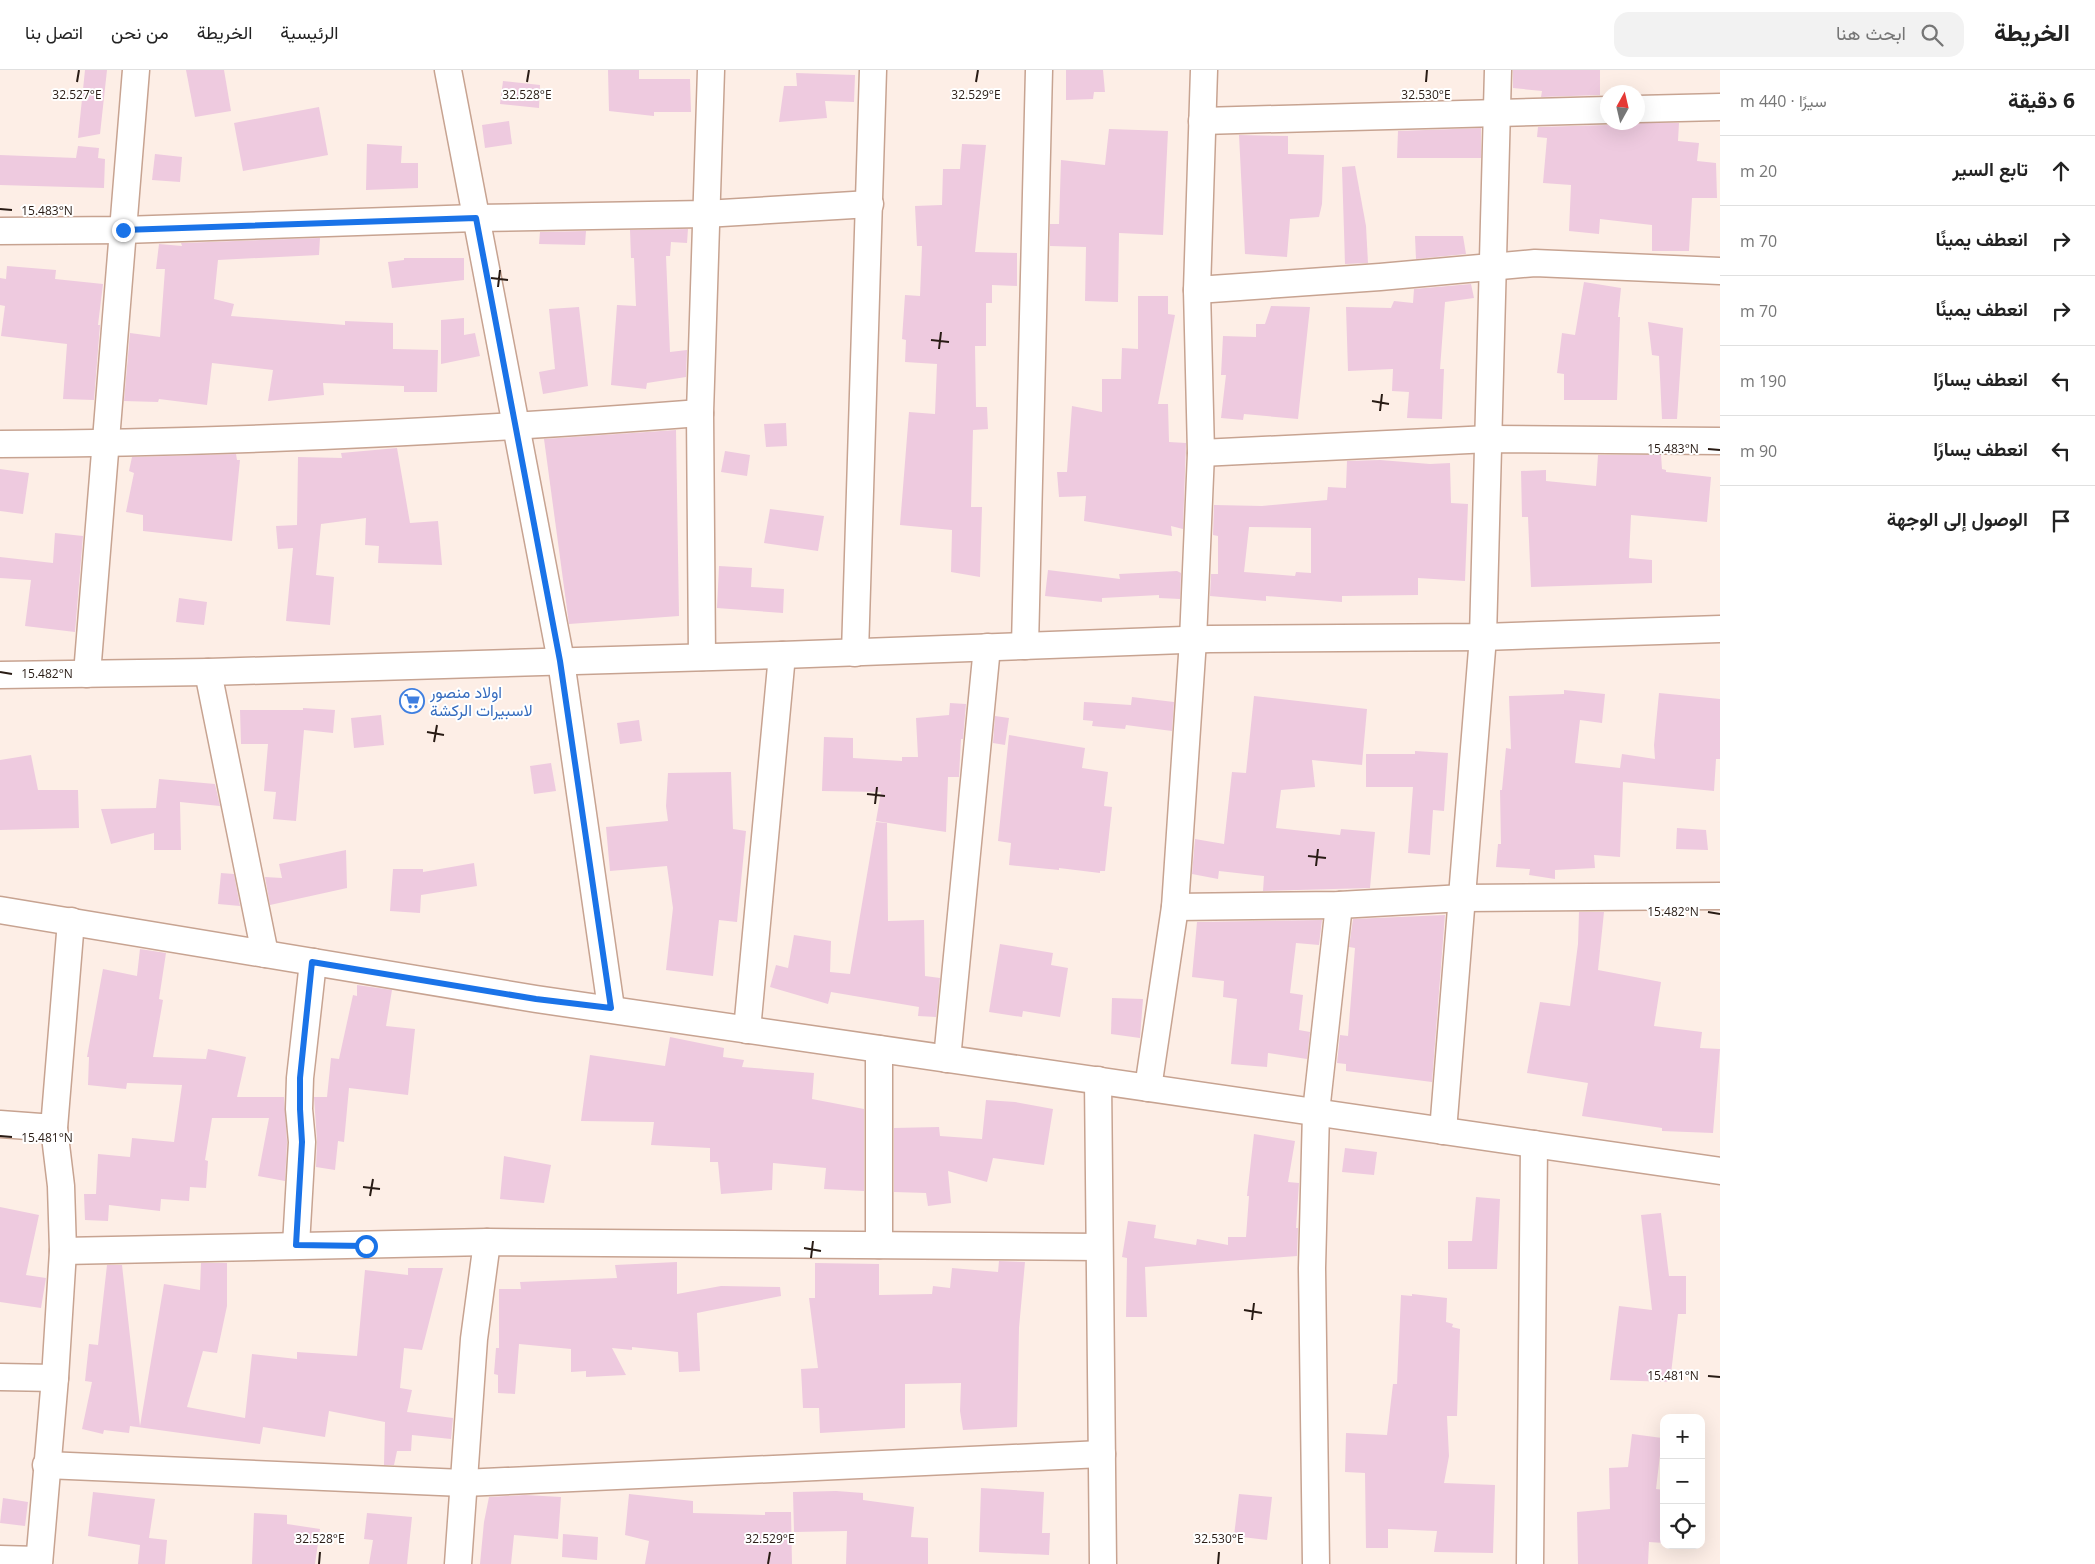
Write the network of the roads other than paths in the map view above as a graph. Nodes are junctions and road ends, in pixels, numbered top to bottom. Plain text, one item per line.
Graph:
1 (136, 70) edge
2 (448, 70) edge
3 (711, 70) edge
4 (873, 70) edge
5 (1040, 70) edge
6 (1204, 70) edge
7 (1498, 70) edge
8 (1720, 107) edge
9 (1645, 109) edge
10 (1600, 110) edge
11 (1496, 113) junction
12 (1202, 121) junction
13 (870, 204) junction
14 (705, 214) junction
15 (476, 218) junction
16 (123, 230) junction
17 (0, 231) edge
18 (1494, 265) junction
19 (1720, 271) edge
20 (1197, 290) junction
21 (700, 413) junction
22 (518, 427) junction
23 (1489, 439) junction
24 (1720, 440) edge
25 (0, 444) edge
26 (106, 444) junction
27 (1201, 453) junction
28 (1720, 629) edge
29 (1483, 637) junction
30 (1193, 640) junction
31 (1025, 646) junction
32 (987, 647) junction
33 (855, 653) junction
34 (782, 656) junction
35 (702, 657) junction
36 (560, 661) junction
37 (208, 672) junction
38 (87, 674) junction
39 (0, 676) edge
40 (1720, 896) edge
41 (1463, 898) junction
42 (1339, 905) junction
43 (1175, 907) junction
44 (0, 910) edge
45 (71, 921) junction
46 (266, 954) junction
47 (312, 962) junction
48 (611, 1008) junction
49 (747, 1030) junction
50 (879, 1049) junction
51 (947, 1059) junction
52 (1098, 1080) junction
53 (1148, 1088) junction
54 (1316, 1112) junction
55 (0, 1124) edge
56 (54, 1128) junction
57 (1443, 1131) junction
58 (1534, 1144) junction
59 (1720, 1171) edge
60 (486, 1242) junction
61 (296, 1245) junction
62 (879, 1245) junction
63 (1100, 1246) junction
64 (63, 1251) junction
65 (0, 1376) edge
66 (55, 1378) junction
67 (1102, 1454) junction
68 (46, 1465) junction
69 (464, 1483) junction
70 (0, 1558) edge
71 (39, 1562) edge
72 (458, 1564) edge
73 (1103, 1564) edge
74 (1316, 1564) edge
75 (1530, 1564) edge

1 - 16 street
2 - 15 street
3 - 14 street
4 - 13 street
5 - 31 street
6 - 12 street
7 - 11 street
8 - 9 street
10 - 11 street
11 - 12 street
11 - 18 street
12 - 20 street
13 - 14 street
13 - 33 street
14 - 15 street
14 - 21 street
15 - 16 street
15 - 22 street
16 - 17 street
16 - 26 street
18 - 19 street
18 - 20 street
18 - 23 street
20 - 27 street
21 - 22 street
21 - 35 street
22 - 26 street
22 - 36 street
23 - 24 street
23 - 27 street
23 - 29 street
25 - 26 street
26 - 38 street
27 - 30 street
28 - 29 street
29 - 30 street
29 - 41 street
30 - 31 street
30 - 43 street
31 - 32 street
32 - 33 street
32 - 51 street
33 - 34 street
34 - 35 street
34 - 49 street
35 - 36 street
36 - 37 street
36 - 48 street
37 - 38 street
37 - 46 street
38 - 39 street
40 - 41 street
41 - 42 street
41 - 57 street
42 - 43 street
42 - 54 street
43 - 53 street
44 - 45 street
45 - 46 street
45 - 56 street
46 - 47 street
47 - 48 street
47 - 61 street
48 - 49 street
49 - 50 street
50 - 51 street
50 - 62 street
51 - 52 street
52 - 53 street
52 - 63 street
53 - 54 street
54 - 57 street
54 - 74 street
55 - 56 street
56 - 64 street
57 - 58 street
58 - 59 street
58 - 75 street
60 - 61 street
60 - 62 street
60 - 69 street
61 - 64 street
62 - 63 street
63 - 67 street
64 - 66 street
65 - 66 street
66 - 68 street
67 - 69 street
67 - 73 street
68 - 69 street
68 - 71 street
69 - 72 street
70 - 71 street

